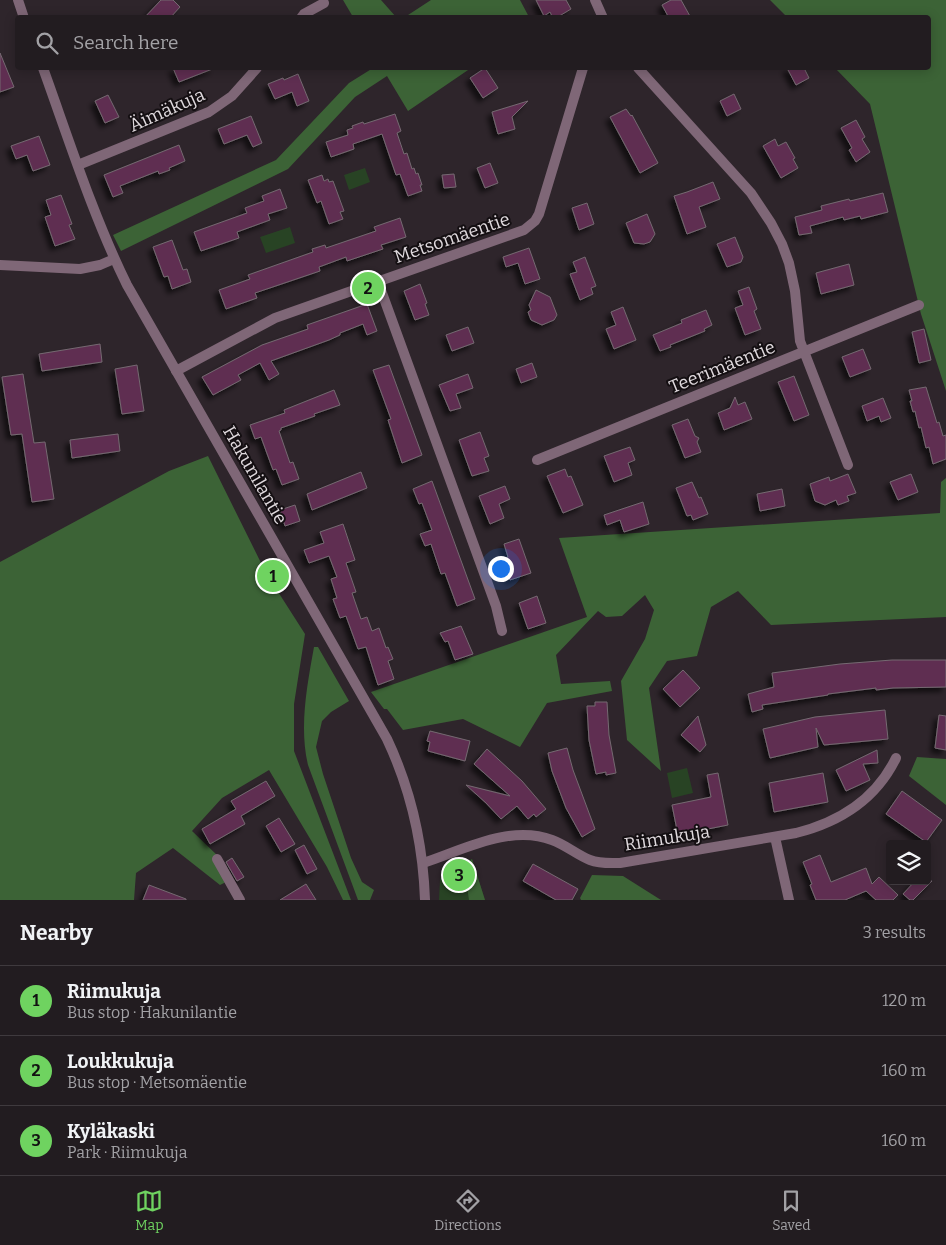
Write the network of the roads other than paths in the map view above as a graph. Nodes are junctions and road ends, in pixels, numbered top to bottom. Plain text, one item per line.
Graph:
1 (18, 0) edge
2 (596, 0) edge
3 (324, 3) dead end
4 (23, 15) edge
5 (303, 15) edge
6 (602, 15) edge
7 (43, 70) edge
8 (255, 70) edge
9 (582, 70) edge
10 (640, 70) edge
11 (78, 165) junction
12 (114, 259) junction
13 (0, 265) edge
14 (378, 282) junction
15 (919, 305) dead end
16 (804, 352) junction
17 (176, 371) junction
18 (537, 460) dead end
19 (848, 465) dead end
20 (502, 631) dead end
21 (896, 758) dead end
22 (775, 837) junction
23 (217, 859) dead end
24 (422, 863) junction
25 (240, 900) edge
26 (425, 900) edge
27 (789, 900) edge

1 - 4 street
2 - 6 street
3 - 5 street
7 - 11 street, Hakunilantie
8 - 11 street, Äimäkuja
9 - 14 street, Metsomäentie
10 - 16 street
11 - 12 street, Hakunilantie
12 - 13 street
12 - 17 street, Hakunilantie
14 - 17 street, Metsomäentie
14 - 20 street
15 - 16 street, Teerimäentie
16 - 18 street, Teerimäentie
16 - 19 street
17 - 24 street, Hakunilantie
21 - 22 street, Riimukuja
22 - 24 street, Riimukuja
22 - 27 street
23 - 25 street
24 - 26 street, Hakunilantie

